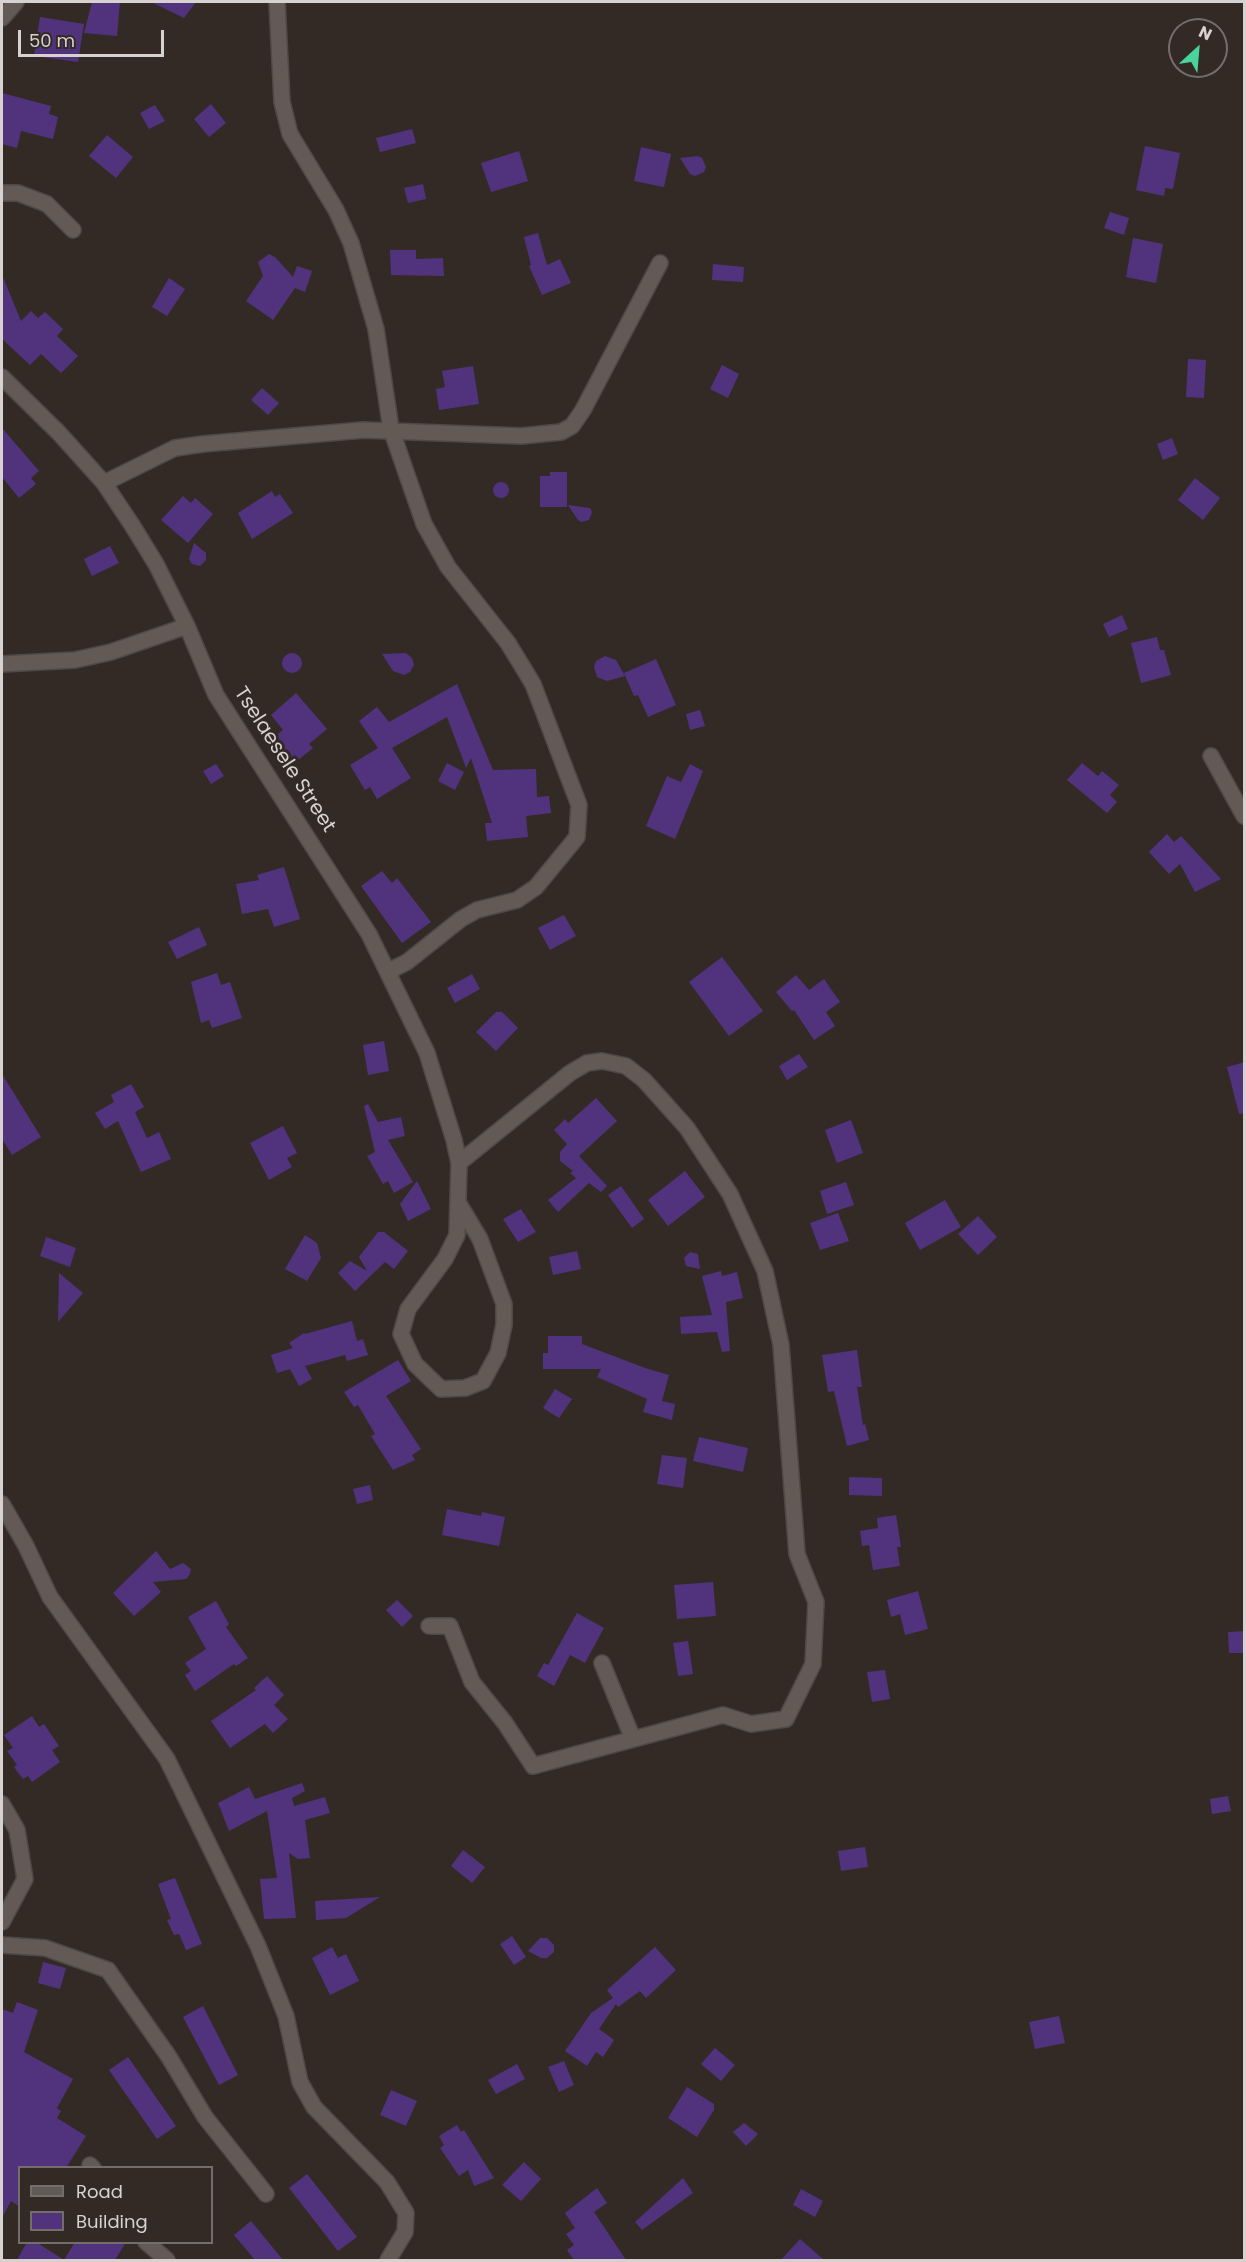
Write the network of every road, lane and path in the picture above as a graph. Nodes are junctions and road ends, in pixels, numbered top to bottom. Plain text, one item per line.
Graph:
1 (16, 2) edge
2 (278, 2) edge
3 (2, 18) edge
4 (2, 193) edge
5 (73, 230) dead end
6 (660, 263) dead end
7 (2, 377) edge
8 (391, 429) junction
9 (104, 483) junction
10 (187, 626) junction
11 (2, 664) edge
12 (1211, 756) dead end
13 (1245, 816) edge
14 (389, 971) junction
15 (459, 1163) junction
16 (459, 1204) junction
17 (2, 1504) edge
18 (429, 1626) dead end
19 (602, 1663) dead end
20 (633, 1739) junction
21 (2, 1804) edge
22 (2, 1922) edge
23 (2, 1945) edge
24 (266, 2194) dead end
25 (148, 2244) edge
26 (166, 2260) edge
27 (388, 2260) edge

1 - 3 street
2 - 8 street
4 - 5 street
6 - 8 street
7 - 9 street, Tselaesele Street
8 - 9 street
8 - 14 street
9 - 10 street, Tselaesele Street
10 - 11 street
10 - 14 street, Tselaesele Street
12 - 13 street
14 - 15 street, Tselaesele Street
15 - 16 street, Tselaesele Street
15 - 20 street
16 - 16 street, Tselaesele Street
17 - 27 street
18 - 20 street
19 - 20 street
21 - 22 street
23 - 24 street
25 - 26 street

